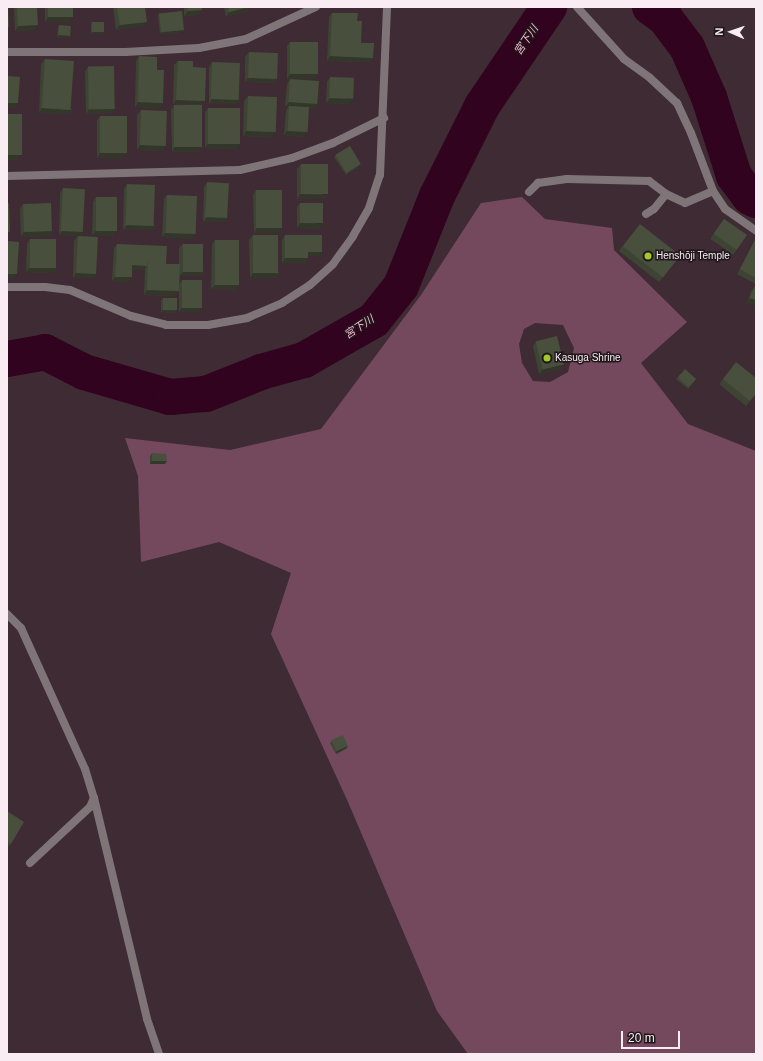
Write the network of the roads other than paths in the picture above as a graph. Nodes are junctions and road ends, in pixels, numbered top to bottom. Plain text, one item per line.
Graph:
1 (316, 7) edge
2 (387, 7) edge
3 (577, 7) edge
4 (7, 52) edge
5 (384, 118) junction
6 (7, 176) edge
7 (713, 191) junction
8 (529, 192) dead end
9 (666, 194) junction
10 (646, 214) dead end
11 (756, 231) edge
12 (7, 287) edge
13 (7, 614) edge
14 (94, 798) junction
15 (30, 863) dead end
16 (159, 1054) edge

1 - 4 street
2 - 5 street
3 - 7 street
5 - 6 street
5 - 12 street
7 - 9 street
7 - 11 street
8 - 9 street
9 - 10 street
13 - 14 street
14 - 15 street
14 - 16 street

